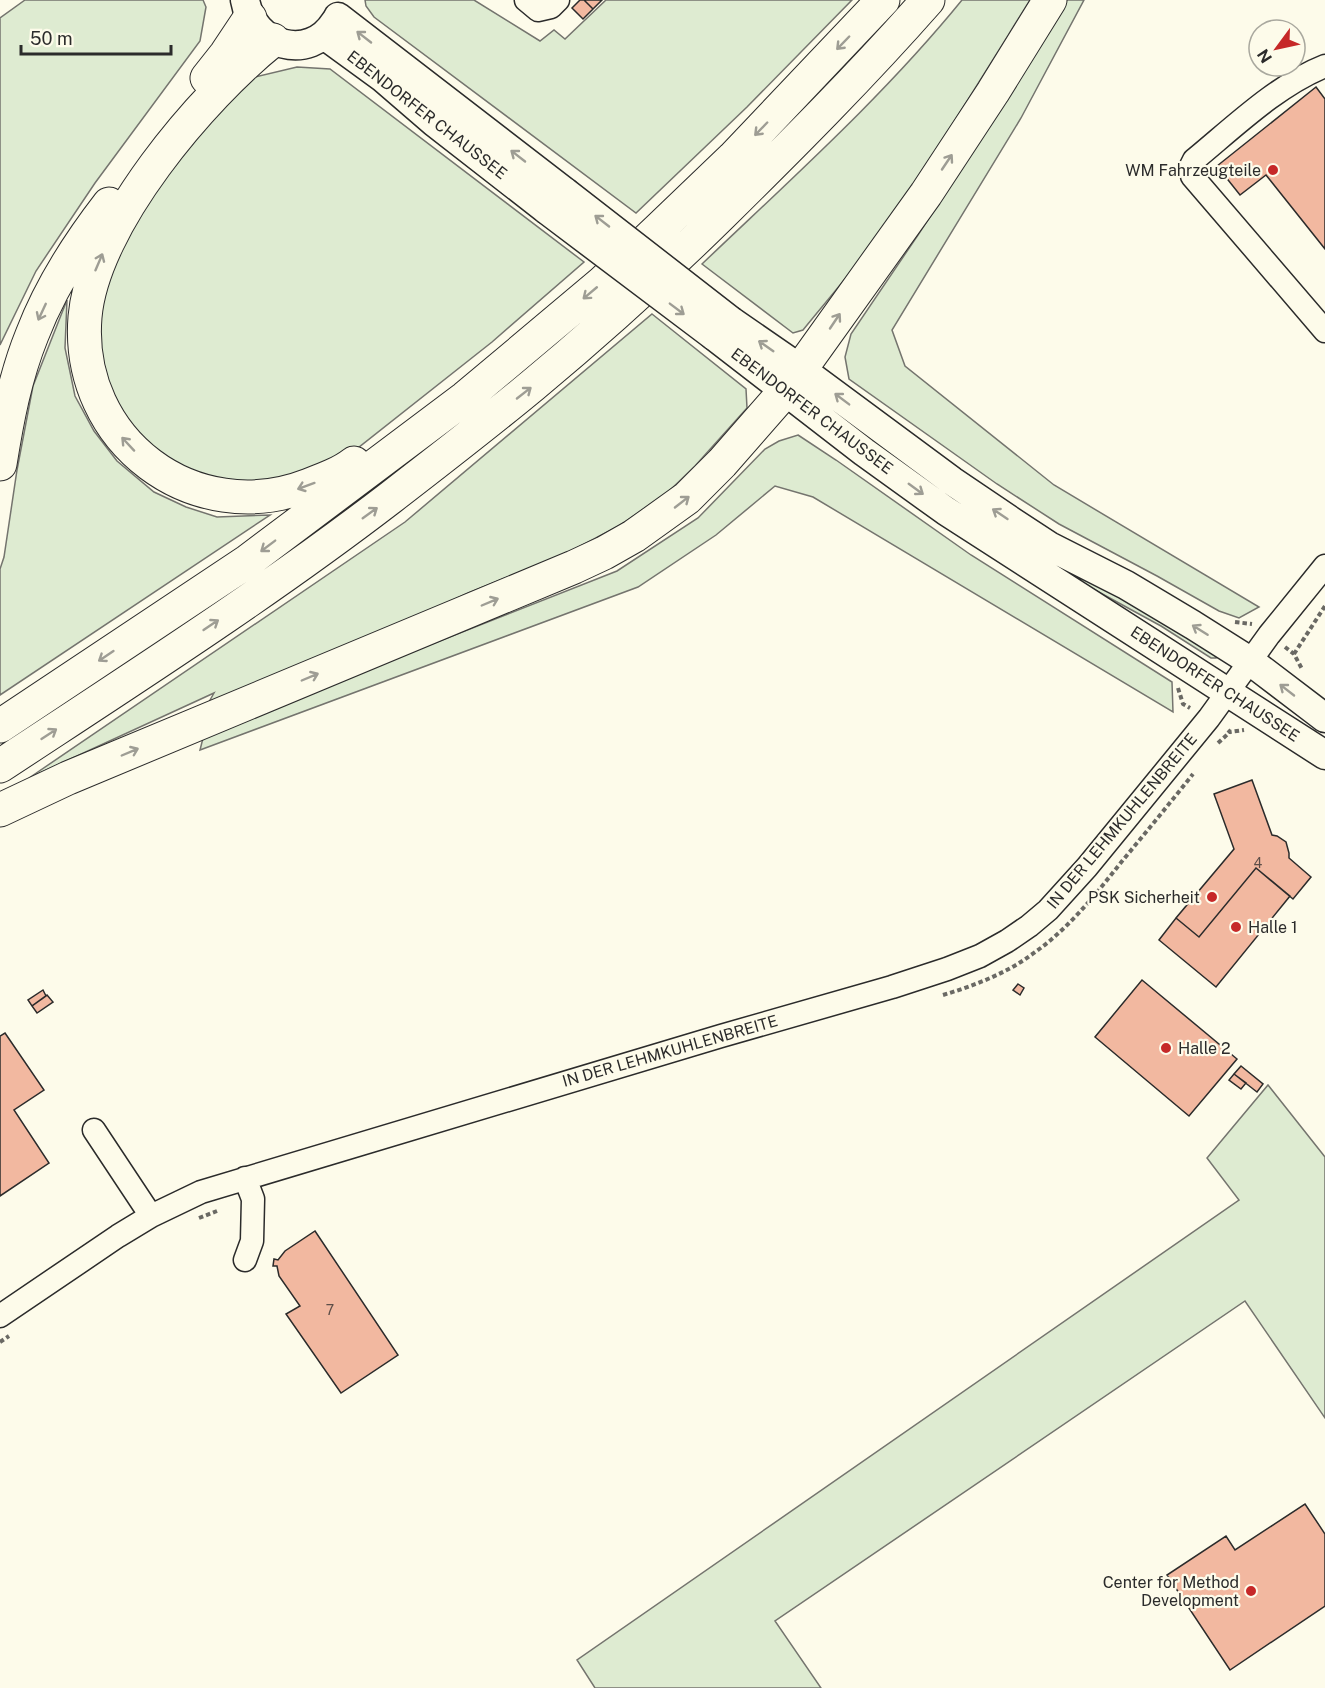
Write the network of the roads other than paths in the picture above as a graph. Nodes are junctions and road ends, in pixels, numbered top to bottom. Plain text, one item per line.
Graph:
1 (526, 0) edge
2 (558, 0) edge
3 (883, 0) edge
4 (928, 0) edge
5 (1050, 0) edge
6 (334, 17) edge
7 (256, 20) edge
8 (1325, 66) edge
9 (1325, 331) edge
10 (794, 380) junction
11 (465, 398) junction
12 (0, 464) edge
13 (1325, 566) edge
14 (1250, 661) junction
15 (1228, 692) junction
16 (1325, 718) edge
17 (0, 726) edge
18 (1325, 755) edge
19 (0, 766) edge
20 (0, 810) edge
21 (94, 1130) dead end
22 (245, 1178) junction
23 (151, 1216) junction
24 (245, 1260) dead end
25 (0, 1316) edge

1 - 2 street
3 -> 11 highway
19 -> 4 highway
10 -> 5 highway
6 - 7 main road
6 - 10 main road, EBENDORFER CHAUSSEE, bridge
11 -> 7 highway
7 -> 12 highway
8 - 9 street
14 -> 10 main road, EBENDORFER CHAUSSEE
10 -> 15 main road, EBENDORFER CHAUSSEE
20 -> 10 highway
11 -> 17 highway
13 - 14 street, IN DER LEHMKUHLENBREITE
14 - 15 street, IN DER LEHMKUHLENBREITE
16 -> 14 main road, EBENDORFER CHAUSSEE
15 - 18 main road, EBENDORFER CHAUSSEE
15 - 22 street, IN DER LEHMKUHLENBREITE
21 - 23 street
22 - 23 street, IN DER LEHMKUHLENBREITE
22 - 24 street
23 - 25 street, IN DER LEHMKUHLENBREITE

